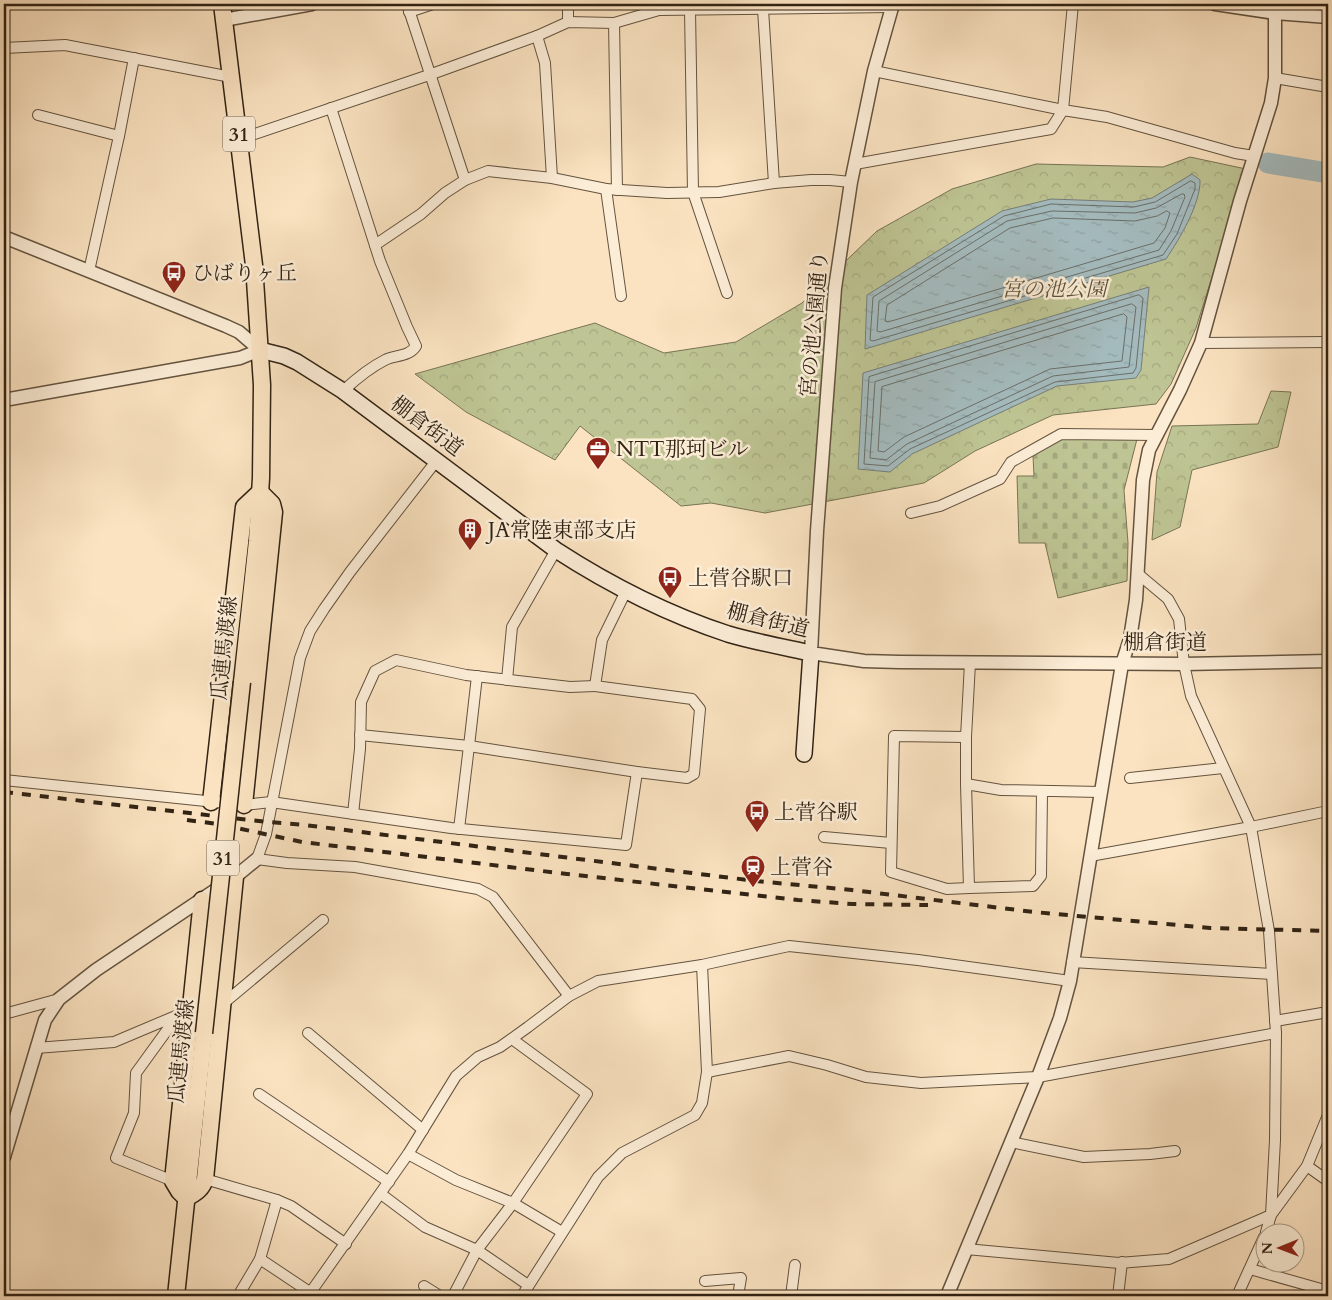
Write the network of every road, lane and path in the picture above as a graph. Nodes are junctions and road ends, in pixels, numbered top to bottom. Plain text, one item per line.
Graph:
1 (222, 4) edge
2 (312, 4) edge
3 (433, 4) edge
4 (568, 4) edge
5 (1073, 4) edge
6 (1216, 4) edge
7 (892, 5) edge
8 (659, 7) edge
9 (408, 8) edge
10 (1275, 8) edge
11 (763, 9) junction
12 (690, 10) junction
13 (1328, 17) edge
14 (224, 20) junction
15 (568, 22) junction
16 (614, 23) junction
17 (537, 36) junction
18 (4, 48) edge
19 (134, 58) junction
20 (874, 72) junction
21 (429, 75) junction
22 (231, 77) junction
23 (1275, 78) junction
24 (1328, 87) edge
25 (332, 108) junction
26 (1063, 110) junction
27 (38, 114) dead end
28 (119, 136) junction
29 (240, 139) junction
30 (1254, 156) junction
31 (855, 164) junction
32 (552, 178) junction
33 (465, 180) junction
34 (851, 182) junction
35 (774, 183) junction
36 (612, 189) junction
37 (693, 192) junction
38 (4, 237) edge
39 (375, 245) junction
40 (90, 271) junction
41 (727, 293) dead end
42 (621, 296) dead end
43 (1328, 342) edge
44 (1201, 343) junction
45 (260, 350) junction
46 (343, 391) junction
47 (4, 400) edge
48 (1157, 435) junction
49 (437, 460) junction
50 (260, 492) junction
51 (911, 513) dead end
52 (556, 550) junction
53 (1137, 573) junction
54 (626, 591) junction
55 (811, 652) junction
56 (1328, 661) edge
57 (970, 663) junction
58 (1122, 664) junction
59 (1184, 664) junction
60 (477, 676) junction
61 (507, 680) junction
62 (595, 686) junction
63 (360, 735) junction
64 (966, 737) junction
65 (469, 746) junction
66 (804, 754) dead end
67 (1223, 768) junction
68 (637, 772) junction
69 (1130, 778) dead end
70 (4, 780) edge
71 (966, 784) junction
72 (1042, 791) junction
73 (1100, 792) junction
74 (211, 802) junction
75 (271, 802) junction
76 (244, 805) junction
77 (1328, 811) edge
78 (353, 814) junction
79 (1251, 827) junction
80 (458, 829) junction
81 (824, 837) dead end
82 (891, 843) junction
83 (1090, 856) junction
84 (257, 859) junction
85 (235, 877) junction
86 (969, 888) junction
87 (202, 900) junction
88 (323, 920) dead end
89 (1072, 962) junction
90 (702, 966) junction
91 (1272, 974) junction
92 (1070, 981) junction
93 (569, 996) junction
94 (59, 999) junction
95 (224, 1003) junction
96 (191, 1005) junction
97 (1328, 1012) edge
98 (4, 1014) edge
99 (178, 1015) junction
100 (1275, 1021) junction
101 (308, 1033) dead end
102 (1276, 1033) junction
103 (512, 1039) junction
104 (36, 1048) junction
105 (707, 1072) junction
106 (1038, 1076) junction
107 (259, 1094) dead end
108 (1328, 1115) edge
109 (423, 1130) junction
110 (1011, 1142) junction
111 (1175, 1151) dead end
112 (408, 1154) junction
113 (4, 1157) edge
114 (1306, 1166) junction
115 (205, 1179) junction
116 (173, 1181) junction
117 (1328, 1181) edge
118 (389, 1182) junction
119 (380, 1194) junction
120 (186, 1198) junction
121 (277, 1200) junction
122 (513, 1203) junction
123 (1271, 1215) junction
124 (1269, 1222) edge
125 (562, 1232) junction
126 (346, 1244) junction
127 (966, 1249) junction
128 (477, 1250) junction
129 (260, 1259) junction
130 (1254, 1260) edge
131 (1122, 1262) junction
132 (795, 1265) dead end
133 (1250, 1269) junction
134 (705, 1281) dead end
135 (528, 1285) junction
136 (424, 1286) dead end
137 (1328, 1291) edge
138 (310, 1295) edge
139 (176, 1296) edge
140 (238, 1296) edge
141 (440, 1296) edge
142 (453, 1296) edge
143 (522, 1296) edge
144 (738, 1296) edge
145 (791, 1296) edge
146 (947, 1296) edge
147 (1118, 1296) edge
148 (1237, 1296) edge

1 - 14 main road, 瓜連馬渡線 / 31
2 - 14 street
3 - 9 street
4 - 15 street
5 - 26 street
6 - 10 street
7 - 11 street
7 - 20 street, 宮の池公園通り
8 - 12 street
8 - 16 street
9 - 21 street
10 - 13 street
10 - 23 street
11 - 12 street
11 - 35 street
12 - 37 street
14 - 22 main road, 瓜連馬渡線 / 31
15 - 16 street
15 - 17 street
16 - 36 street
17 - 21 street
17 - 32 street
18 - 19 street
19 - 22 street
19 - 28 street
20 - 26 street
20 - 31 street, 宮の池公園通り
21 - 25 street
21 - 33 street
22 - 29 main road, 瓜連馬渡線 / 31
23 - 24 street
23 - 30 street
25 - 29 street
25 - 39 street
26 - 30 street
26 - 31 street
27 - 28 street
28 - 40 street
29 - 45 main road, 瓜連馬渡線 / 31
30 - 44 street
31 - 34 street, 宮の池公園通り
32 - 33 street
32 - 36 street
33 - 39 street
34 - 35 street
34 - 55 street, 宮の池公園通り
35 - 37 street
36 - 37 street
36 - 42 street
37 - 41 street
38 - 40 street, 棚倉街道
39 - 46 street
40 - 45 street, 棚倉街道
43 - 44 street
44 - 48 street
45 - 46 main road, 棚倉街道
45 - 47 street
45 - 50 main road, 瓜連馬渡線 / 31
46 - 49 main road, 棚倉街道
48 - 51 street
48 - 53 street
49 - 52 main road, 棚倉街道
49 - 75 street
50 - 74 main road
50 - 76 main road
50 - 120 main road, 瓜連馬渡線 / 31, bridge
52 - 54 main road, 棚倉街道
52 - 61 street
53 - 58 street
53 - 59 street
54 - 55 main road, 棚倉街道
54 - 62 street
55 - 57 street, 棚倉街道
55 - 66 main road
56 - 59 street, 棚倉街道
57 - 58 street, 棚倉街道
57 - 64 street
58 - 59 street, 棚倉街道
58 - 73 street
59 - 67 street
60 - 61 street
60 - 63 street
60 - 65 street
61 - 62 street
62 - 68 street
63 - 65 street
63 - 78 street
64 - 71 street
64 - 82 street
65 - 68 street
65 - 80 street
67 - 69 street
67 - 79 street
68 - 80 street
70 - 74 street
71 - 72 street
71 - 86 street
72 - 73 street
72 - 86 street
73 - 83 street
74 - 76 street
75 - 76 street
75 - 78 street
75 - 84 street
77 - 79 street
78 - 80 street
79 - 83 street
79 - 91 street
81 - 82 street
82 - 86 street
83 - 89 street
84 - 85 street
84 - 93 street
85 - 87 street
85 - 95 main road
87 - 94 street
87 - 96 main road
88 - 95 street
89 - 91 street
89 - 92 street
90 - 92 street
90 - 93 street
90 - 105 street
91 - 100 street
92 - 106 street
93 - 103 street
94 - 98 street
94 - 104 street
95 - 115 main road
96 - 99 street
96 - 116 main road
97 - 100 street
99 - 104 street
99 - 116 street
100 - 102 street
101 - 109 street
102 - 106 street
102 - 123 street
103 - 109 street
103 - 122 street
104 - 113 street
105 - 106 street
105 - 125 street
106 - 110 street
107 - 118 street
108 - 114 street
109 - 112 street
110 - 111 street
110 - 127 street
112 - 118 street
112 - 122 street
114 - 117 street
114 - 123 street
115 - 120 main road
115 - 121 street
116 - 120 main road
118 - 119 street
119 - 126 street
119 - 128 street
120 - 139 main road, 瓜連馬渡線 / 31
121 - 126 street
121 - 129 street
122 - 125 street
122 - 128 street
123 - 124 street
123 - 131 street
125 - 135 street
126 - 138 street
127 - 131 street
127 - 146 street
128 - 135 street
128 - 142 street
129 - 138 street
129 - 140 street
130 - 133 street
131 - 147 street
132 - 145 street
133 - 137 street
133 - 148 street
134 - 144 street
135 - 143 street
136 - 141 street

